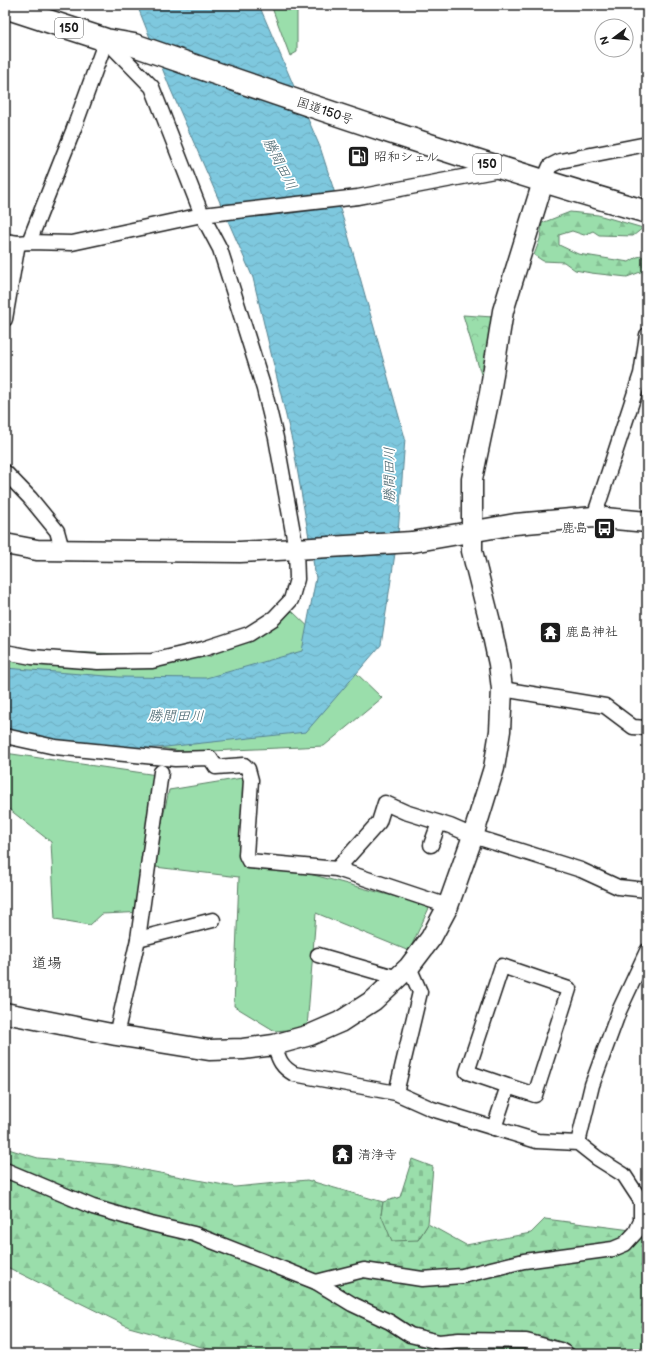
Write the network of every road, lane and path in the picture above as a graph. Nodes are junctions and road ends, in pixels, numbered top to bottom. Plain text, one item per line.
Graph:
1 (5, 7) edge
2 (106, 40) junction
3 (647, 144) edge
4 (504, 169) junction
5 (543, 182) junction
6 (647, 212) edge
7 (209, 214) junction
8 (17, 242) edge
9 (5, 319) edge
10 (647, 335) edge
11 (5, 472) edge
12 (594, 517) junction
13 (647, 522) edge
14 (471, 532) junction
15 (5, 544) edge
16 (62, 549) junction
17 (299, 549) junction
18 (5, 652) edge
19 (502, 689) junction
20 (647, 728) edge
21 (5, 736) edge
22 (161, 772) dead end
23 (439, 823) junction
24 (473, 836) junction
25 (431, 845) dead end
26 (337, 869) junction
27 (647, 890) edge
28 (448, 906) junction
29 (213, 920) dead end
30 (138, 939) junction
31 (647, 951) edge
32 (318, 955) dead end
33 (404, 973) junction
34 (5, 1013) edge
35 (116, 1035) junction
36 (274, 1045) junction
37 (508, 1086) junction
38 (396, 1093) junction
39 (494, 1128) junction
40 (578, 1143) junction
41 (5, 1170) edge
42 (316, 1282) junction
43 (567, 1354) edge

1 - 2 highway, 国道150号 / 150
2 - 4 highway, 国道150号 / 150
2 - 7 street
2 - 8 street
3 - 5 street
4 - 5 highway, 国道150号 / 150
4 - 7 street
5 - 6 highway, 国道150号 / 150
5 - 14 street
7 - 8 street
7 - 17 street
8 - 9 street
10 - 12 street
11 - 16 street
12 - 13 street
12 - 14 street
14 - 17 street
14 - 19 street
15 - 16 street
16 - 17 street
17 - 18 street
19 - 20 street
19 - 24 street
21 - 26 street
22 - 30 street
23 - 24 street
23 - 25 street
23 - 26 street
24 - 27 street
24 - 28 street
26 - 28 street
28 - 33 street
29 - 30 street
30 - 35 street
31 - 40 street
32 - 33 street
33 - 36 street
33 - 38 street
34 - 35 street
35 - 36 street
36 - 38 street
37 - 37 street
37 - 39 street
38 - 39 street
39 - 40 street
40 - 42 street
41 - 42 street
42 - 43 street

